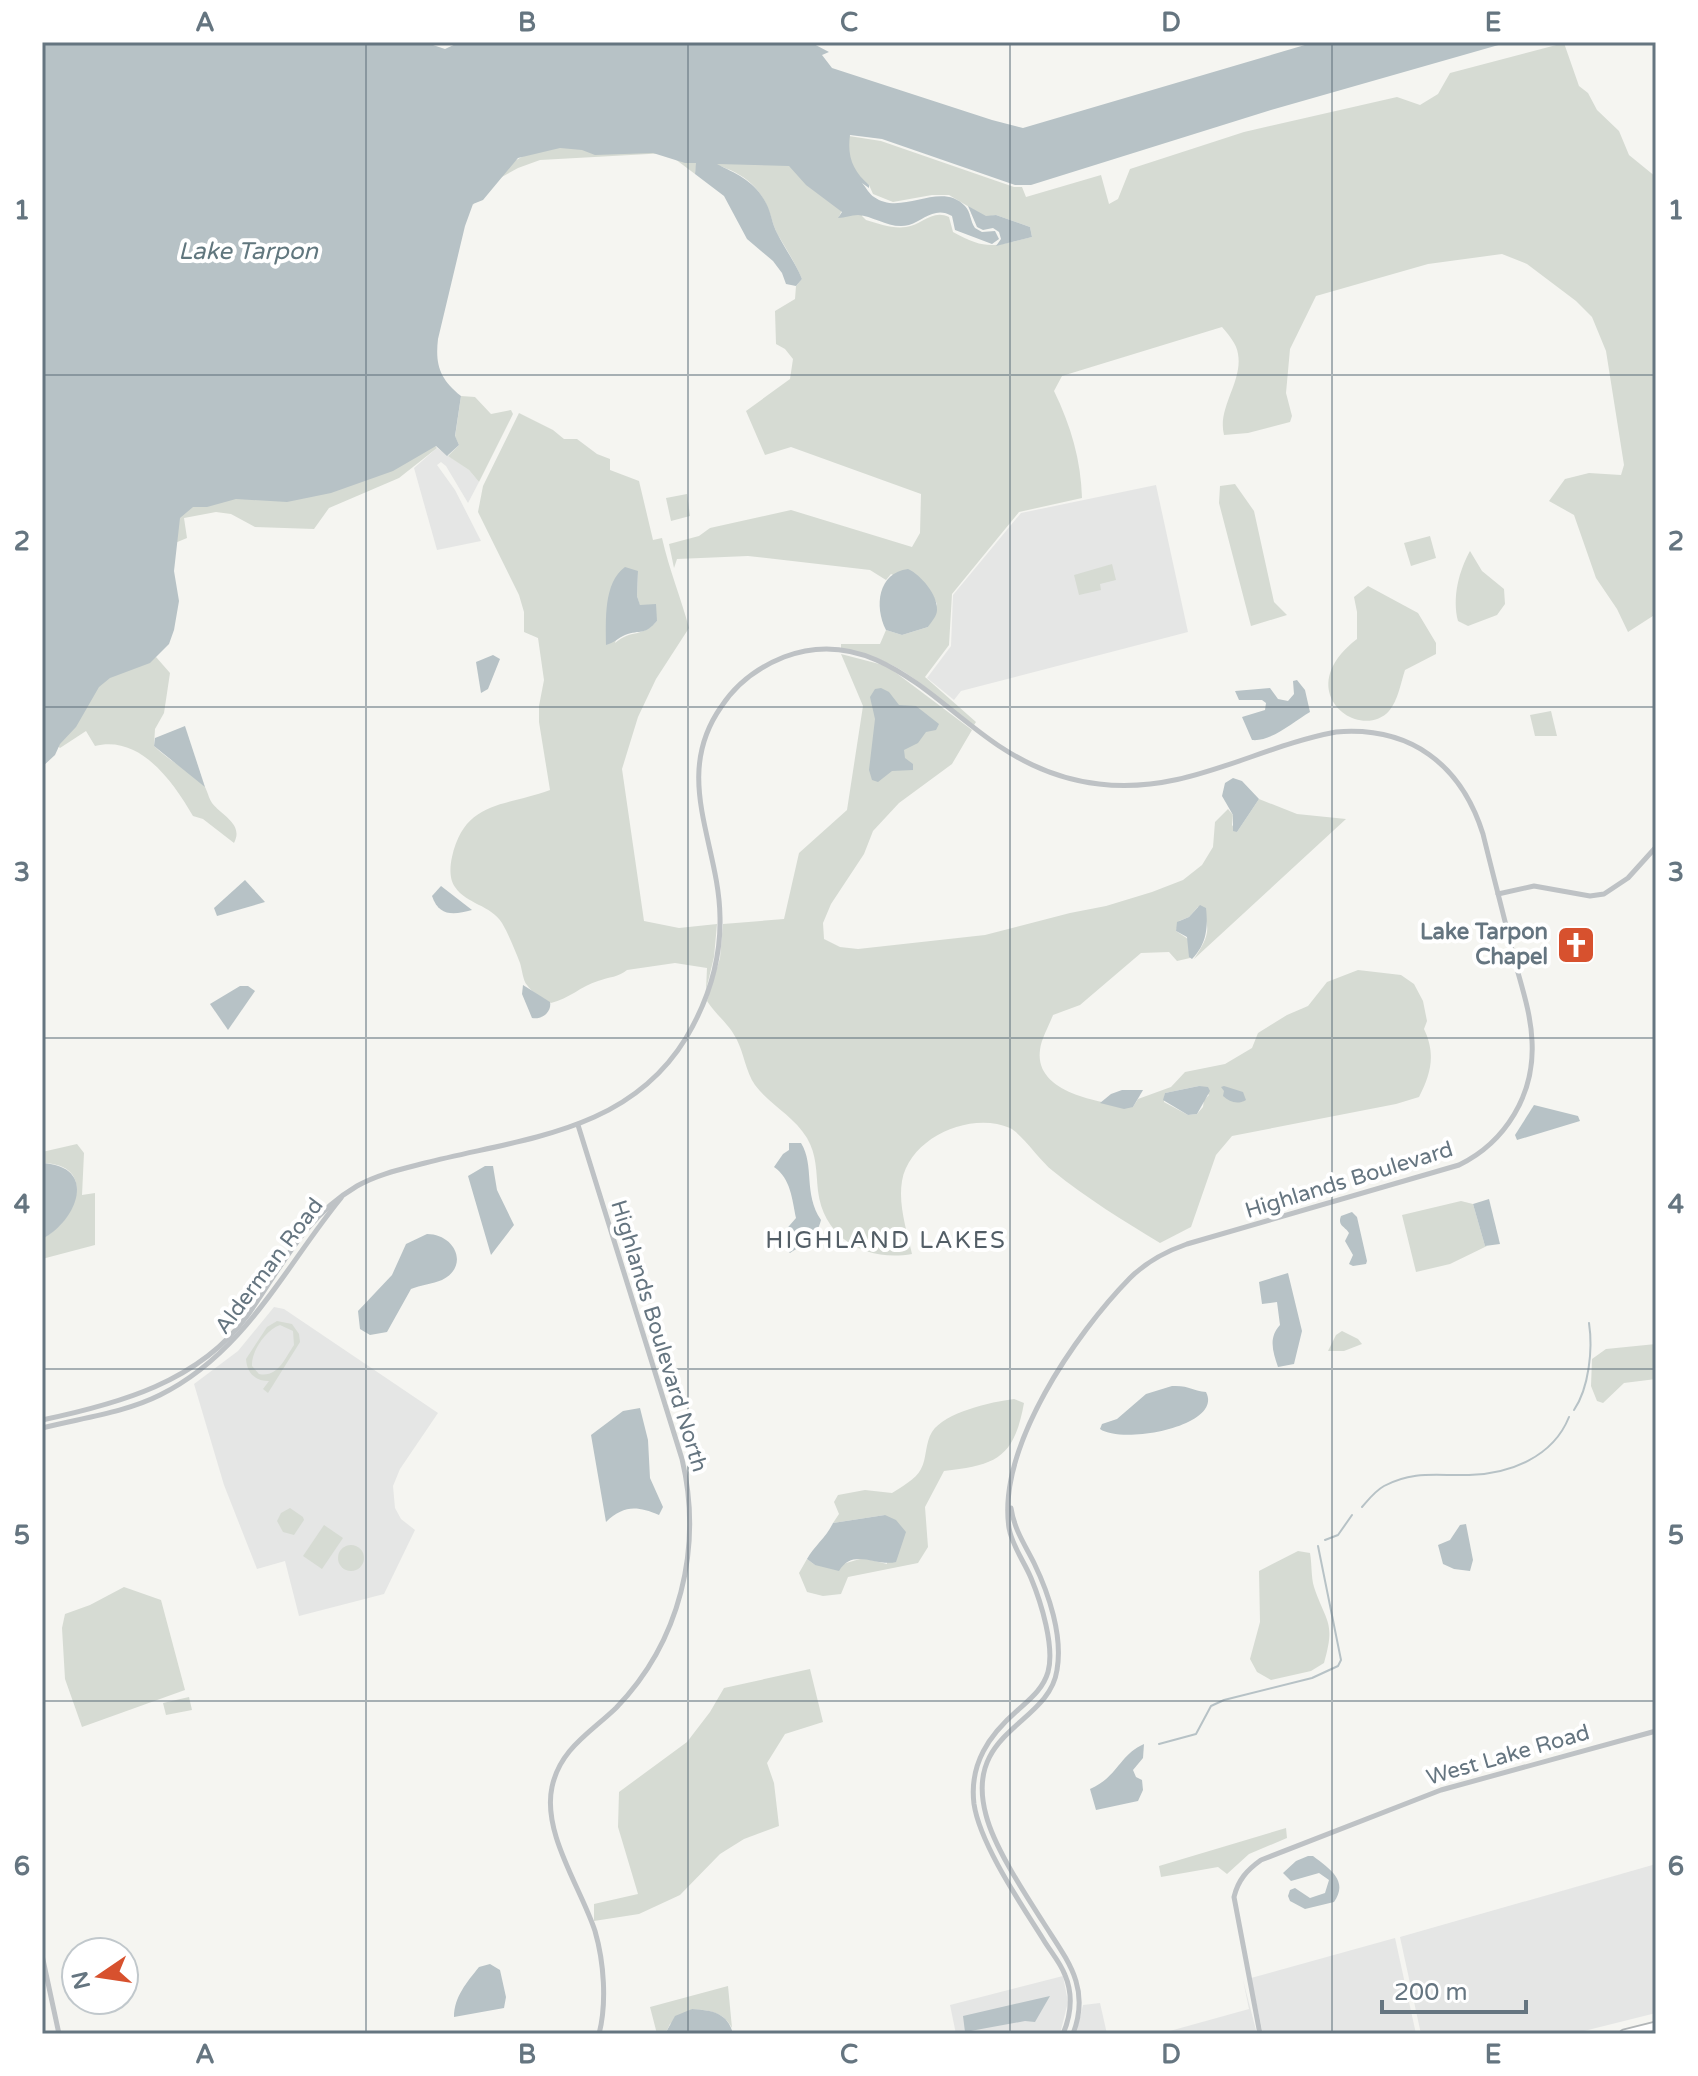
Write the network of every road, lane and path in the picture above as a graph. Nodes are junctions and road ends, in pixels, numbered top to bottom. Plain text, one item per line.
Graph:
1 (1656, 847) edge
2 (1498, 894) junction
3 (578, 1125) junction
4 (344, 1194) junction
5 (42, 1420) edge
6 (42, 1428) edge
7 (1008, 1496) junction
8 (1656, 1731) edge
9 (42, 1955) edge
10 (1656, 2026) edge
11 (59, 2034) edge
12 (599, 2034) edge
13 (1063, 2034) edge
14 (1073, 2034) edge
15 (1260, 2034) edge
16 (1624, 2034) edge

1 - 2 street
2 - 3 street, Highlands Boulevard
2 - 7 street, Highlands Boulevard
3 - 4 street, Alderman Road
3 - 12 street, Highlands Boulevard North
4 - 5 street, Alderman Road
4 - 6 street, Alderman Road
7 - 13 street, Highlands Boulevard
7 - 14 street, Highlands Boulevard
8 - 15 street, West Lake Road
9 - 11 street
10 - 16 highway

